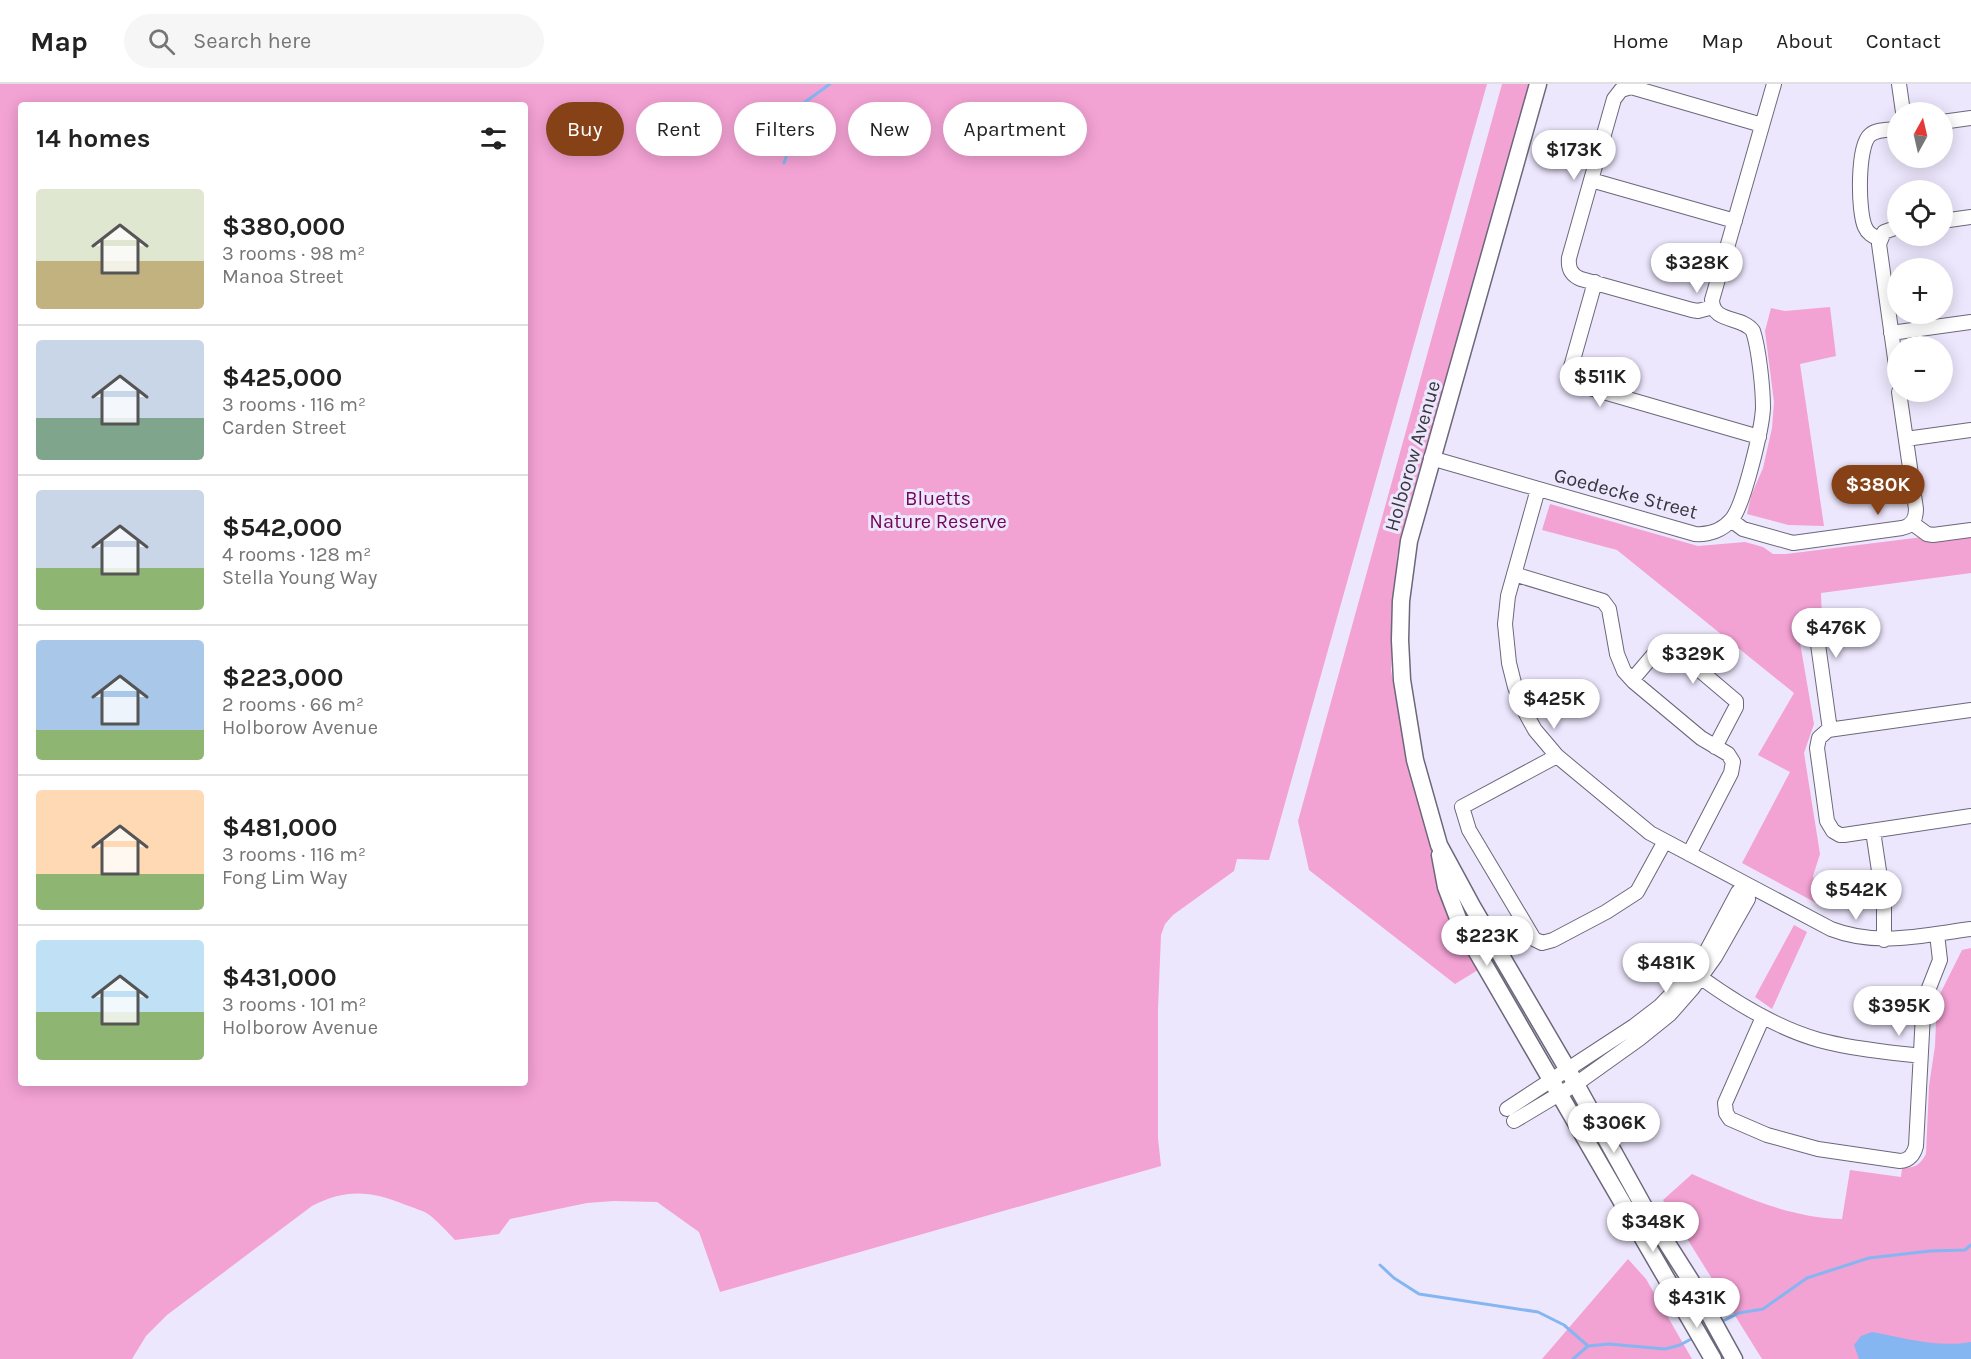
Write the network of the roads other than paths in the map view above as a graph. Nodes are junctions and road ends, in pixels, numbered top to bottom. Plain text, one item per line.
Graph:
1 (1538, 84) edge
2 (1774, 84) edge
3 (1899, 84) edge
4 (1901, 102) edge
5 (1971, 118) edge
6 (1953, 120) edge
7 (1762, 125) junction
8 (1887, 131) edge
9 (1591, 180) junction
10 (1971, 217) edge
11 (1953, 219) edge
12 (1735, 221) junction
13 (1887, 230) edge
14 (1879, 239) junction
15 (1595, 282) junction
16 (1713, 307) junction
17 (1971, 322) edge
18 (1891, 333) junction
19 (1891, 336) edge
20 (1900, 402) edge
21 (1971, 430) edge
22 (1759, 437) junction
23 (1906, 439) junction
24 (1431, 458) junction
25 (1538, 489) junction
26 (1731, 520) junction
27 (1912, 523) junction
28 (1971, 530) edge
29 (1514, 574) junction
30 (1804, 631) dead end
31 (1632, 680) junction
32 (1971, 710) edge
33 (1830, 730) junction
34 (1715, 747) junction
35 (1557, 756) junction
36 (1971, 816) edge
37 (1873, 831) junction
38 (1665, 841) junction
39 (1439, 845) junction
40 (1689, 854) junction
41 (1971, 929) edge
42 (1937, 934) junction
43 (1884, 940) junction
44 (1700, 977) junction
45 (1763, 1017) junction
46 (1920, 1056) junction
47 (1572, 1077) junction
48 (1556, 1087) junction
49 (1510, 1115) dead end
50 (1713, 1359) edge
51 (1734, 1359) edge

1 - 24 main road, Holborow Avenue
2 - 7 street
3 - 4 street
5 - 6 street
7 - 9 street
7 - 12 street
8 - 14 street
9 - 12 street
9 - 15 street
10 - 11 street
12 - 16 street
13 - 14 street
14 - 18 street
15 - 16 street
15 - 22 street
16 - 22 street
17 - 18 street
18 - 19 street
20 - 23 street
21 - 23 street
22 - 26 street
23 - 27 street
24 - 25 street, Goedecke Street
24 - 39 main road, Holborow Avenue
25 - 26 street, Goedecke Street
25 - 29 street
26 - 27 street
27 - 28 street
29 - 31 street
29 - 35 street
30 - 33 street
31 - 34 street
31 - 34 street
32 - 33 street
33 - 37 street
34 - 40 street
35 - 38 street
35 - 38 street
36 - 37 street
37 - 43 street
38 - 40 street
39 - 47 main road, Holborow Avenue
39 - 48 main road, Holborow Avenue
40 - 43 street
41 - 42 street
42 - 43 street
42 - 46 street
44 - 45 street
44 - 47 street
44 - 47 street
45 - 46 street
45 - 46 street
47 - 48 street
47 - 51 main road, Holborow Avenue
48 - 49 street
48 - 50 main road, Holborow Avenue

